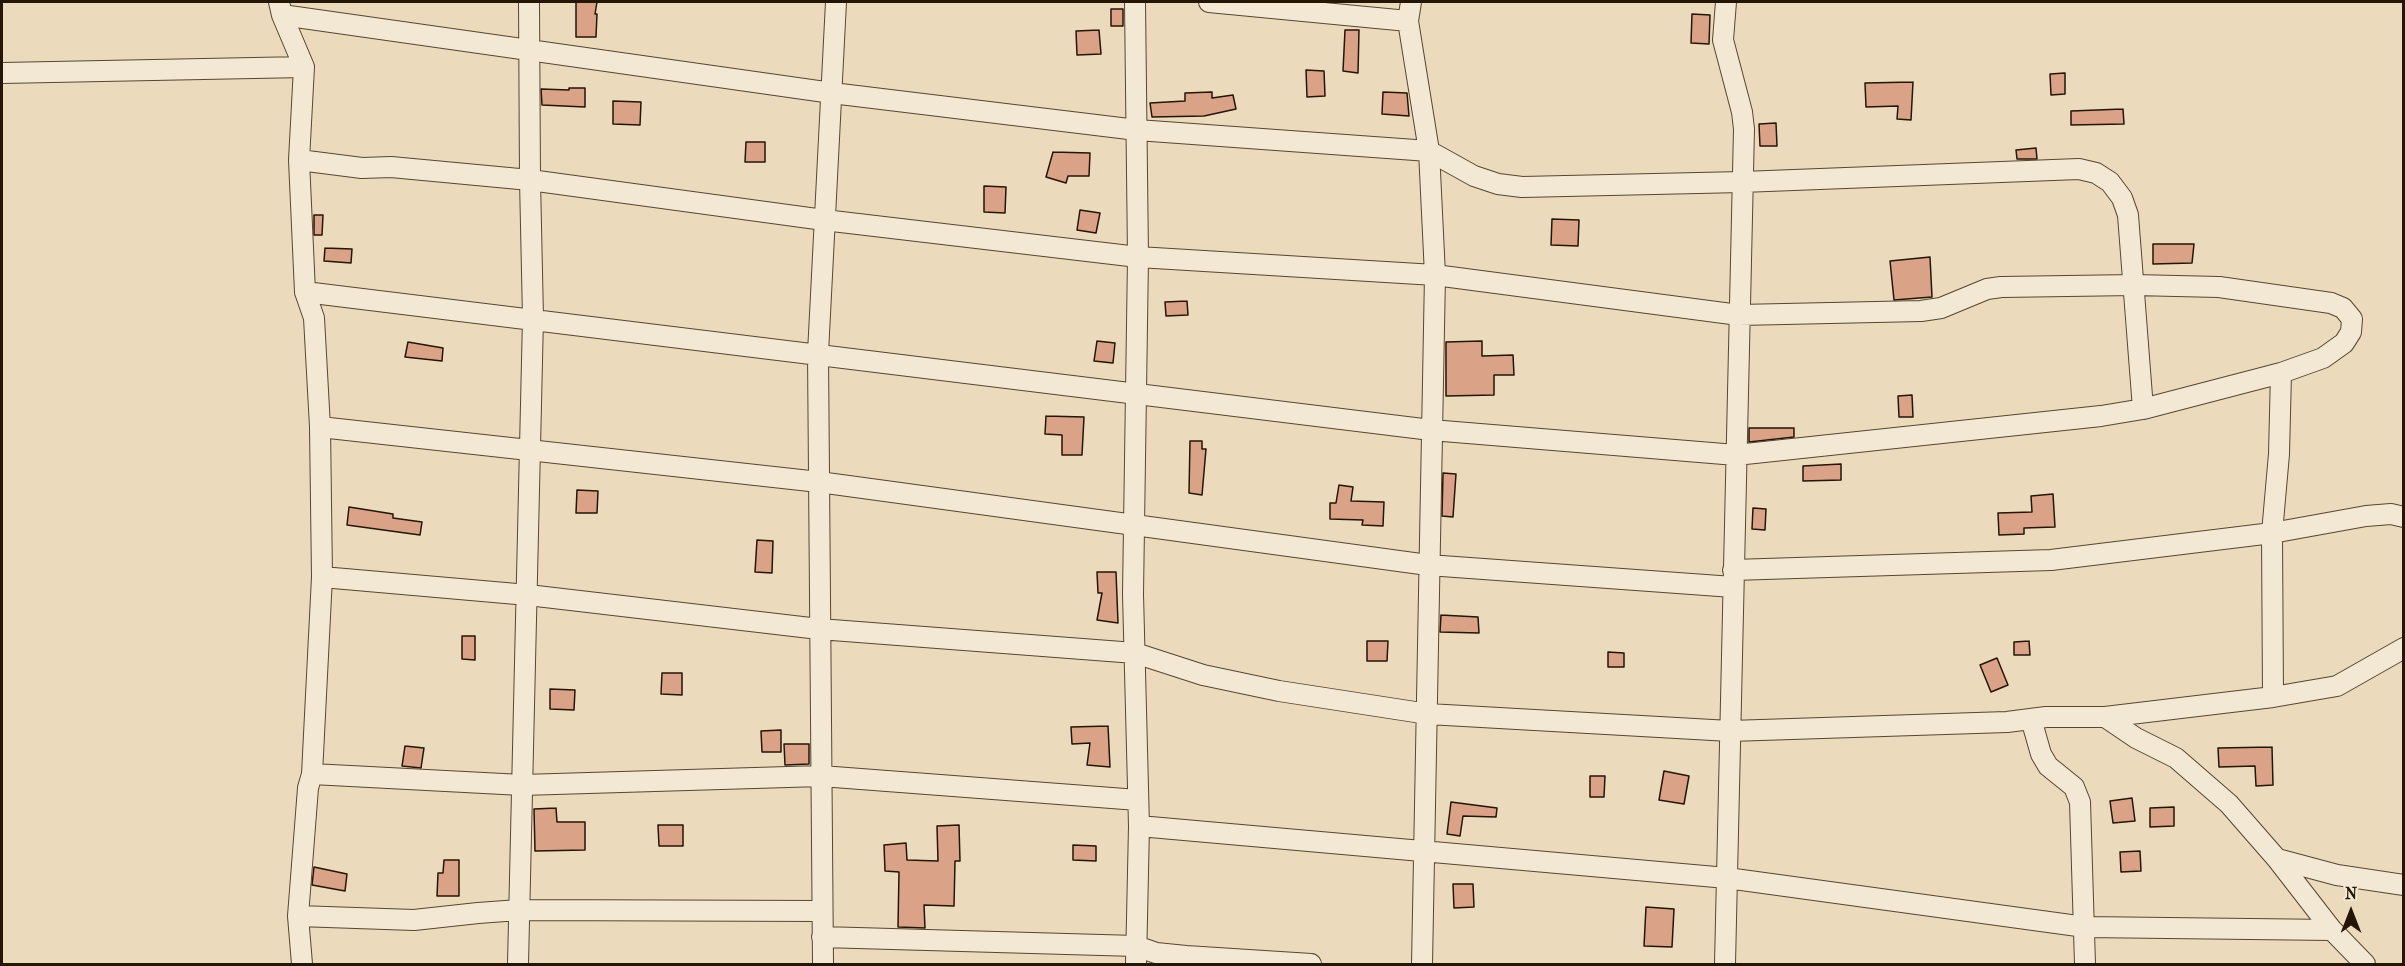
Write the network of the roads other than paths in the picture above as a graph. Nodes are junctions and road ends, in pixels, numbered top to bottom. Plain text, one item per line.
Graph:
1 (529, 2) edge
2 (836, 2) edge
3 (1135, 2) edge
4 (1209, 2) edge
5 (1411, 2) edge
6 (1726, 2) edge
7 (280, 8) edge
8 (1408, 21) junction
9 (530, 50) junction
10 (304, 67) junction
11 (2, 73) edge
12 (832, 93) junction
13 (1137, 130) junction
14 (1430, 151) junction
15 (299, 160) junction
16 (530, 180) junction
17 (1742, 182) junction
18 (824, 220) junction
19 (1138, 257) junction
20 (1435, 275) junction
21 (2134, 285) junction
22 (305, 291) junction
23 (1739, 315) junction
24 (533, 318) junction
25 (818, 353) junction
26 (2281, 373) junction
27 (1136, 393) junction
28 (2143, 409) junction
29 (320, 427) junction
30 (1431, 430) junction
31 (530, 450) junction
32 (1736, 455) junction
33 (819, 482) junction
34 (2403, 517) edge
35 (1134, 524) junction
36 (2272, 533) junction
37 (1428, 565) junction
38 (322, 577) junction
39 (1733, 579) junction
40 (528, 595) junction
41 (819, 629) junction
42 (2403, 648) edge
43 (1135, 653) junction
44 (2273, 697) junction
45 (1428, 714) junction
46 (2105, 717) junction
47 (2031, 719) junction
48 (1730, 731) junction
49 (312, 774) junction
50 (821, 776) junction
51 (522, 786) junction
52 (1138, 800) junction
53 (1139, 826) junction
54 (1424, 852) junction
55 (2277, 859) junction
56 (1727, 878) junction
57 (2403, 885) edge
58 (519, 910) junction
59 (821, 911) junction
60 (298, 916) junction
61 (2085, 927) junction
62 (2332, 930) junction
63 (822, 937) junction
64 (1136, 956) edge
65 (302, 964) edge
66 (518, 964) edge
67 (823, 964) edge
68 (1311, 964) edge
69 (1422, 964) edge
70 (1725, 964) edge
71 (2085, 964) edge
72 (2365, 964) edge

1 - 9 street
2 - 12 street
3 - 13 street
4 - 8 street
5 - 8 street
6 - 17 street
7 - 9 street
7 - 10 street
8 - 14 street
9 - 12 street
9 - 16 street
10 - 11 street
10 - 15 street
12 - 13 street
12 - 18 street
13 - 14 street
13 - 19 street
14 - 17 street
14 - 20 street
15 - 16 street
15 - 22 street
16 - 18 street
16 - 24 street
17 - 21 street
17 - 23 street
18 - 19 street
18 - 25 street
19 - 20 street
19 - 27 street
20 - 23 street
20 - 30 street
21 - 23 street
21 - 26 street
21 - 28 street
22 - 24 street
22 - 29 street
23 - 32 street
24 - 25 street
24 - 31 street
25 - 27 street
25 - 33 street
26 - 28 street
26 - 36 street
27 - 30 street
27 - 35 street
28 - 32 street
29 - 31 street
29 - 38 street
30 - 32 street
30 - 37 street
31 - 33 street
31 - 40 street
32 - 39 street
33 - 35 street
33 - 41 street
34 - 36 street
35 - 37 street
35 - 43 street
36 - 39 street
36 - 44 street
37 - 39 street
37 - 45 street
38 - 40 street
38 - 49 street
39 - 48 street
40 - 41 street
40 - 51 street
41 - 43 street
41 - 50 street
42 - 44 street
43 - 45 street
43 - 52 street
44 - 46 street
45 - 48 street
45 - 54 street
46 - 47 street
46 - 55 street
47 - 48 street
47 - 61 street
48 - 56 street
49 - 51 street
49 - 60 street
50 - 51 street
50 - 52 street
50 - 59 street
51 - 58 street
52 - 53 street
53 - 54 street
53 - 64 street
54 - 56 street
54 - 69 street
55 - 57 street
55 - 62 street
56 - 61 street
56 - 70 street
58 - 59 street
58 - 60 street
58 - 66 street
59 - 63 street
60 - 65 street
61 - 62 street
61 - 71 street
62 - 72 street
63 - 64 street
63 - 67 street
64 - 68 street

